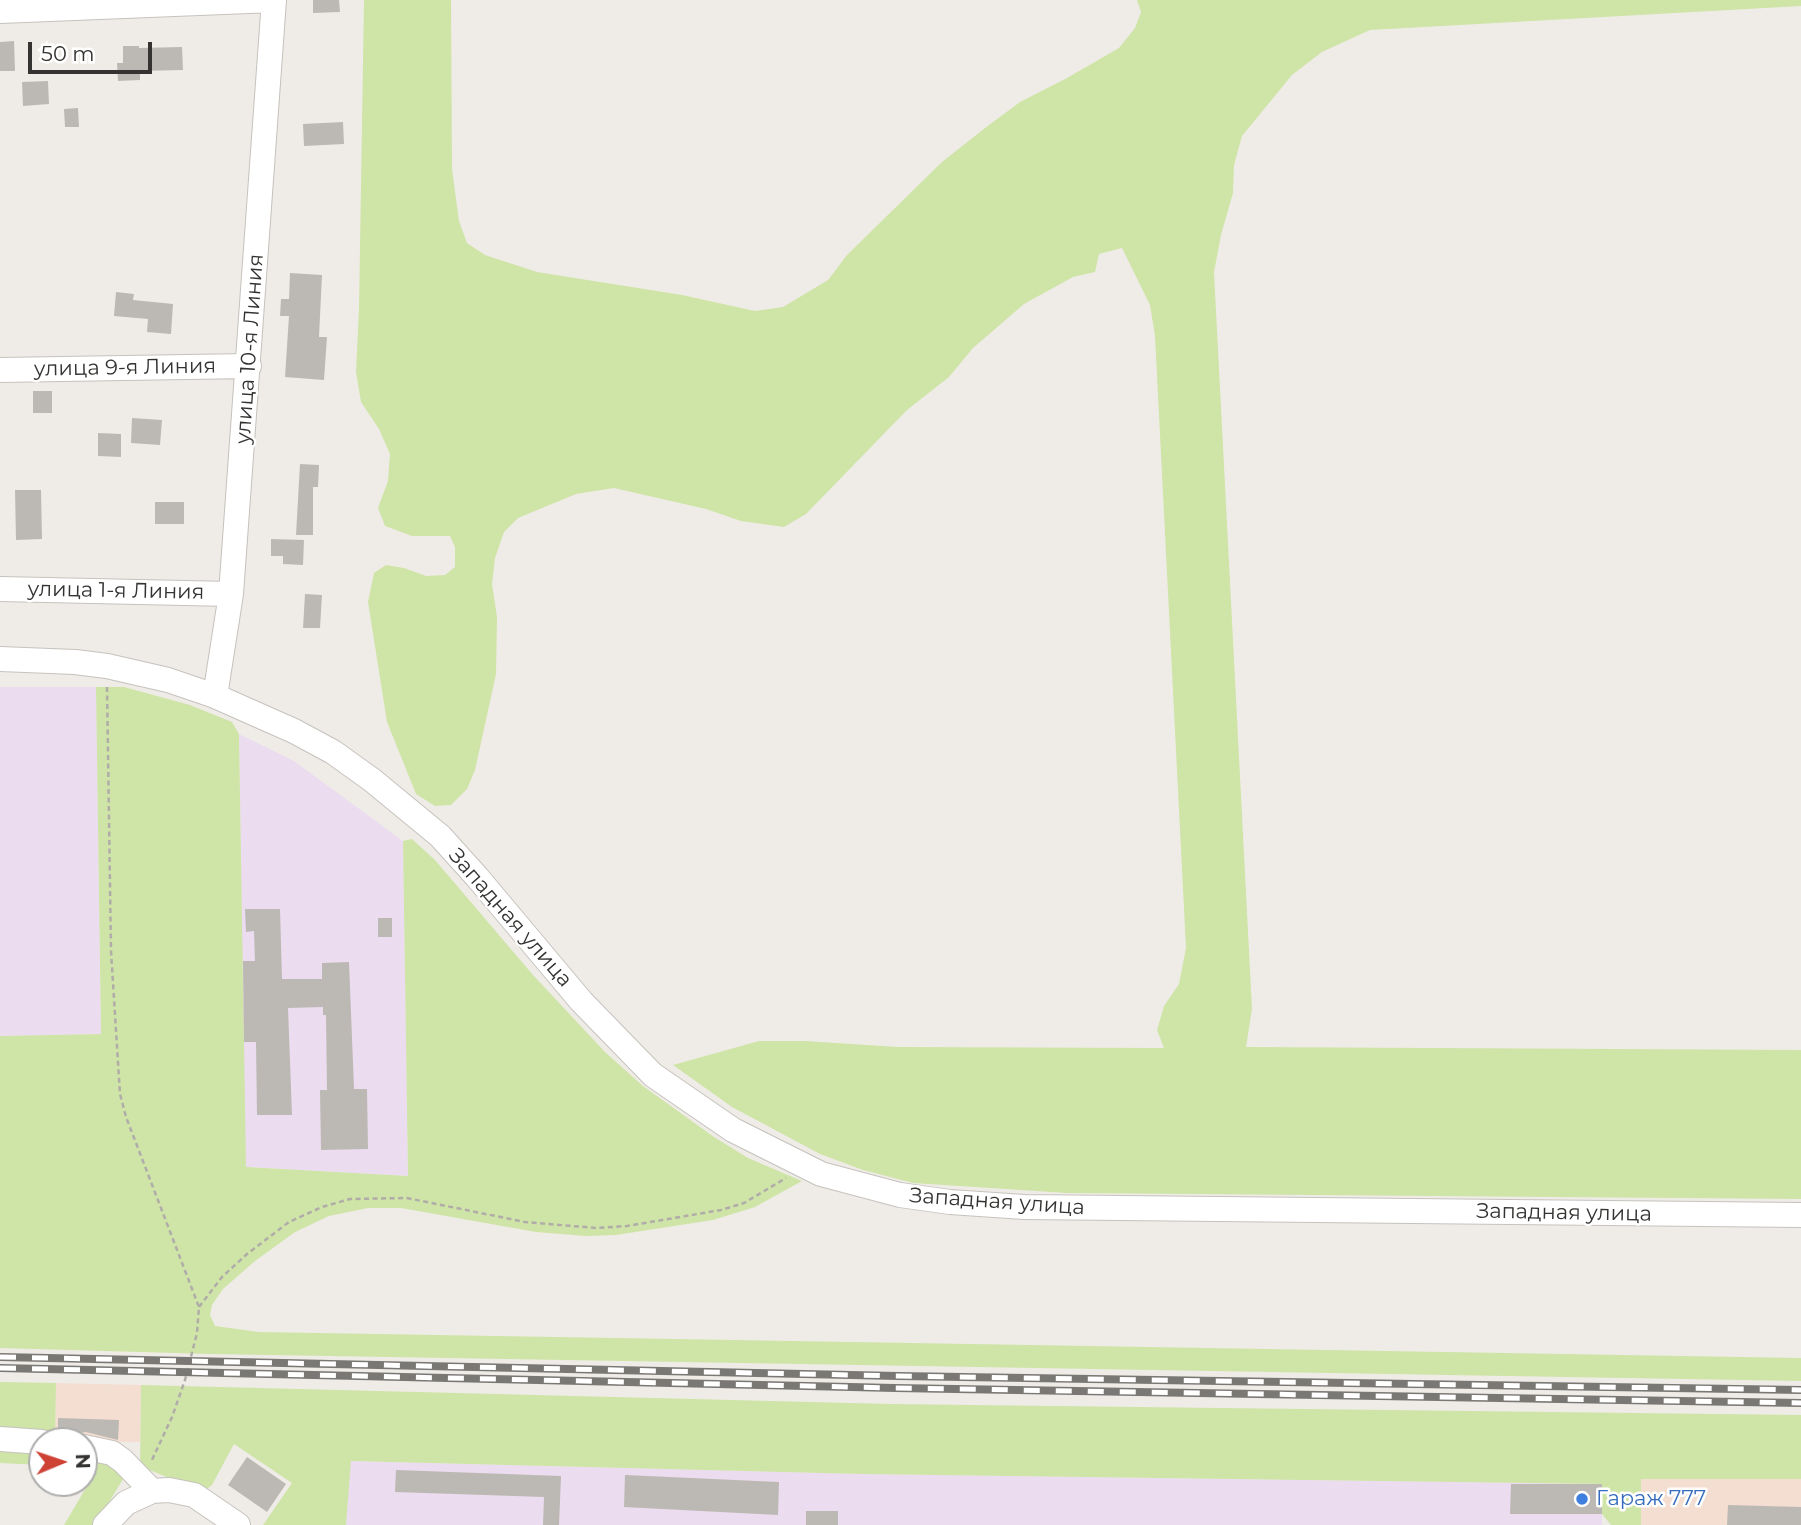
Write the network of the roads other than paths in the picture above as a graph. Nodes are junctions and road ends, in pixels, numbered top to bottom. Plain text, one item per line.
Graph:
1 (274, 0) edge
2 (0, 11) edge
3 (249, 366) junction
4 (0, 370) edge
5 (0, 589) edge
6 (232, 594) junction
7 (0, 659) edge
8 (215, 696) junction
9 (1801, 1215) edge
10 (0, 1439) edge
11 (28, 1441) edge
12 (98, 1450) edge
13 (152, 1491) junction
14 (105, 1525) edge
15 (238, 1525) edge

1 - 2 street
1 - 3 street, улица 10-я Линия
3 - 4 street, улица 9-я Линия
3 - 6 street, улица 10-я Линия
5 - 6 street, улица 1-я Линия
6 - 8 street, улица 10-я Линия
7 - 8 street, Западная улица
8 - 9 street, Западная улица
10 - 11 street
12 - 13 street
13 - 14 street
13 - 15 street

